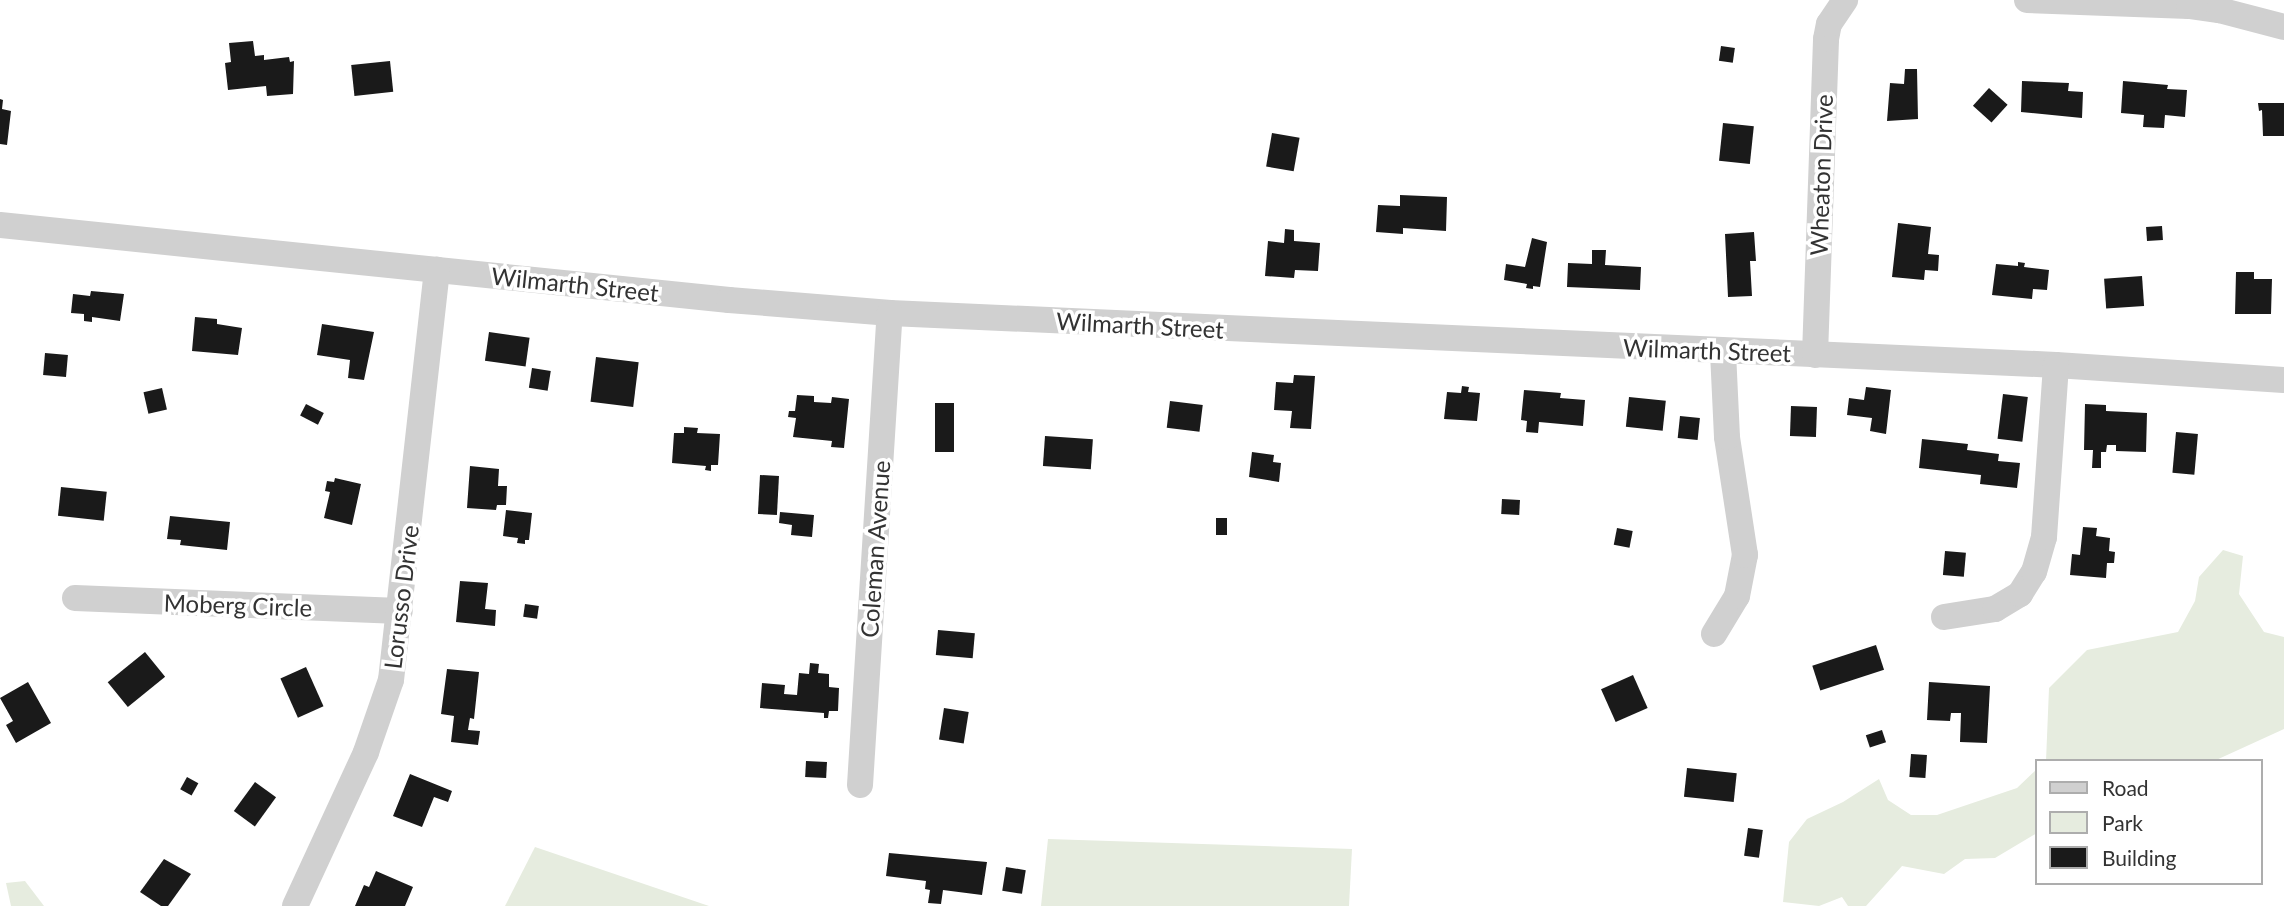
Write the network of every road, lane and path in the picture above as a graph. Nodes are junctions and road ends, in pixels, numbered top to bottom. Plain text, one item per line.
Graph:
1 (1845, 0) edge
2 (2027, 0) edge
3 (2284, 27) edge
4 (0, 225) edge
5 (437, 270) junction
6 (890, 313) junction
7 (1723, 351) junction
8 (1815, 355) junction
9 (2056, 365) junction
10 (2284, 380) edge
11 (75, 598) dead end
12 (400, 611) junction
13 (1944, 617) dead end
14 (1714, 634) dead end
15 (860, 785) dead end
16 (295, 906) edge

1 - 8 street, Wheaton Drive
2 - 3 street
4 - 5 street, Wilmarth Street
5 - 6 street, Wilmarth Street
5 - 12 street, Lorusso Drive
6 - 7 street, Wilmarth Street
6 - 15 street, Coleman Avenue
7 - 8 street, Wilmarth Street
7 - 14 street
8 - 9 street, Wilmarth Street
9 - 10 street, Wilmarth Street
9 - 13 street
11 - 12 street, Moberg Circle
12 - 16 street, Lorusso Drive

